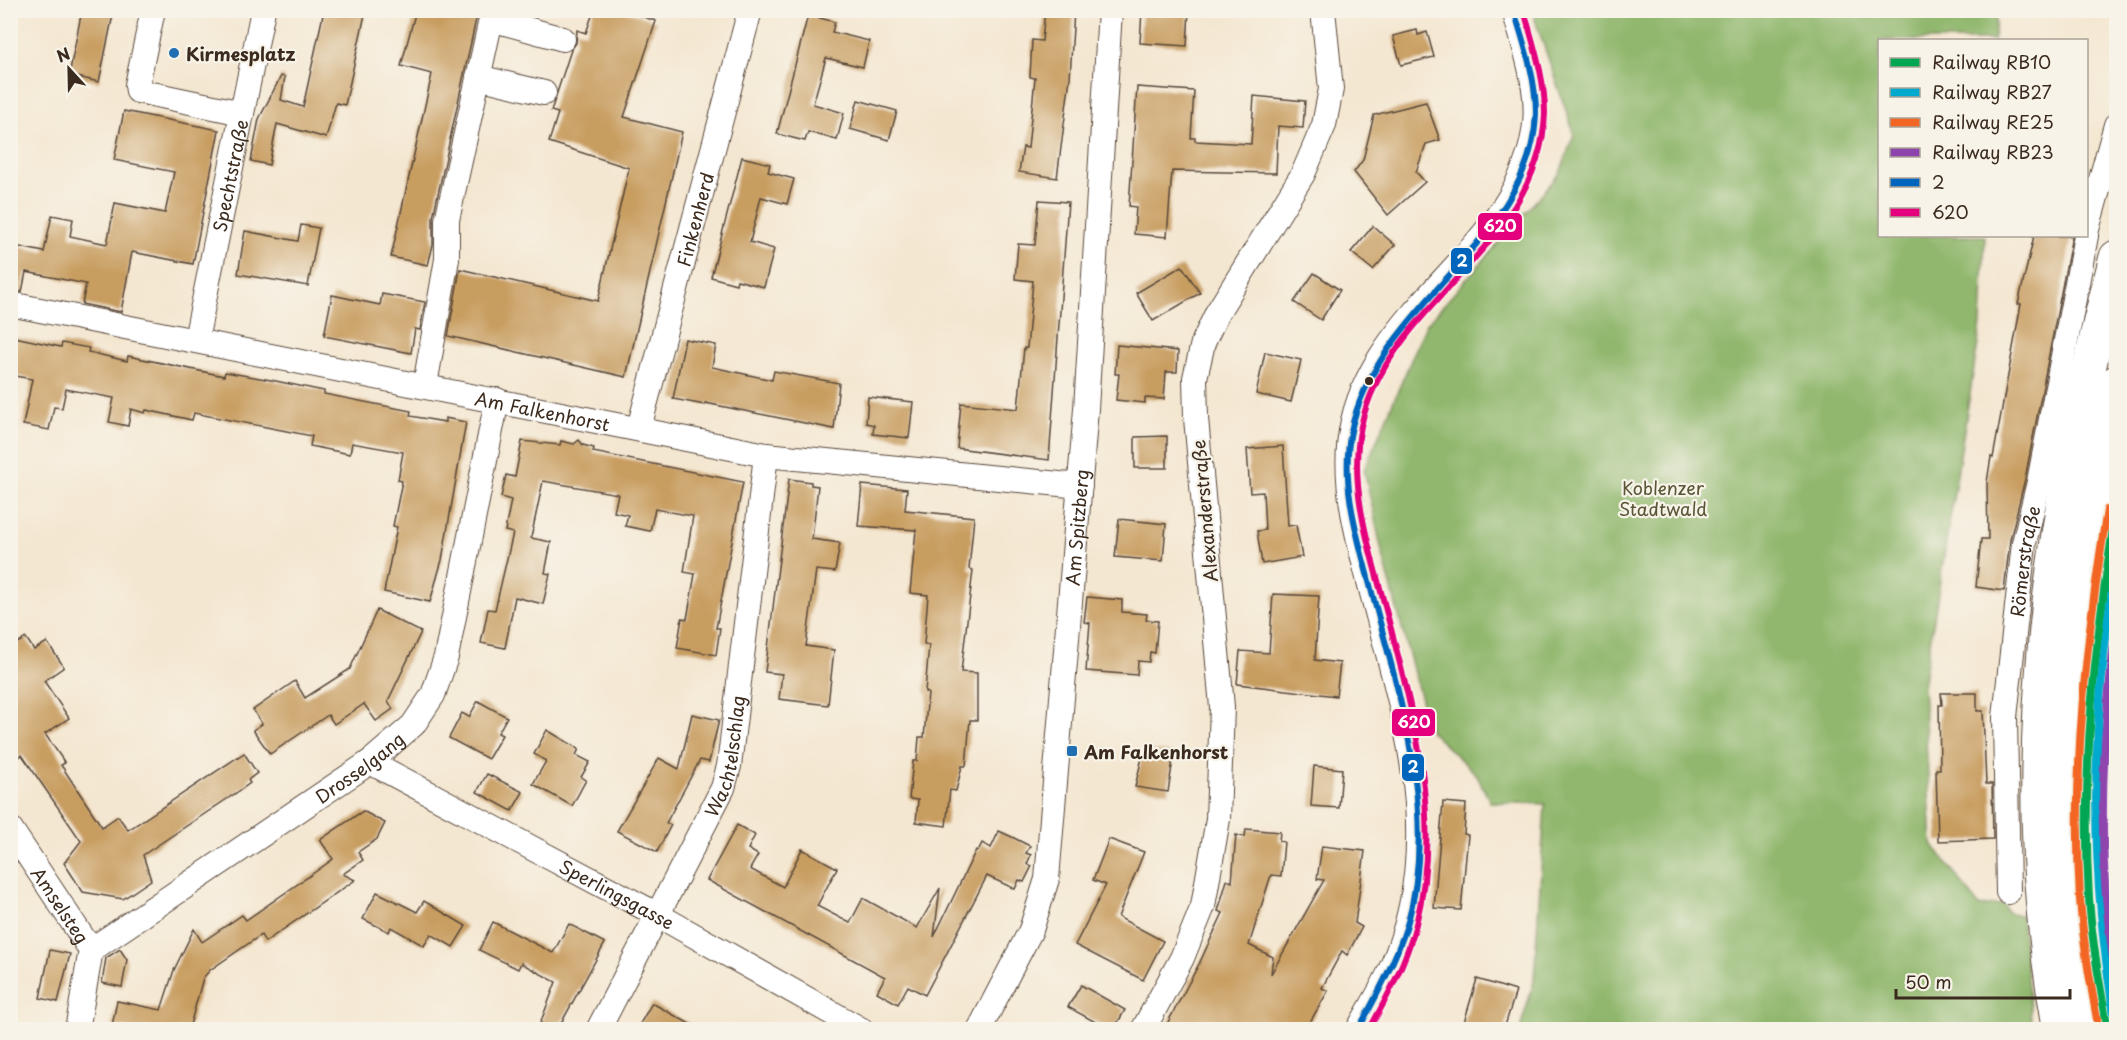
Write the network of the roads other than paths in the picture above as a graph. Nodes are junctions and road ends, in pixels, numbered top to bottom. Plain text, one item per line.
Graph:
1 (153, 10) edge
2 (263, 10) edge
3 (750, 10) edge
4 (1110, 10) edge
5 (1323, 10) edge
6 (1514, 10) edge
7 (492, 15) edge
8 (563, 39) dead end
9 (478, 77) junction
10 (543, 93) dead end
11 (242, 113) junction
12 (2116, 125) edge
13 (2088, 227) edge
14 (2085, 237) edge
15 (2116, 257) edge
16 (10, 304) edge
17 (196, 340) junction
18 (2116, 382) edge
19 (425, 385) junction
20 (497, 400) junction
21 (639, 428) junction
22 (766, 455) junction
23 (1080, 486) junction
24 (370, 762) junction
25 (10, 828) edge
26 (2008, 892) dead end
27 (657, 914) junction
28 (92, 950) junction
29 (77, 1029) edge
30 (598, 1029) edge
31 (862, 1029) edge
32 (979, 1029) edge
33 (1143, 1029) edge
34 (1358, 1029) edge
35 (2060, 1029) edge
36 (2090, 1029) edge

1 - 11 street
2 - 11 street, Spechtstraße
3 - 21 street, Finkenherd
4 - 23 street, Am Spitzberg
5 - 33 street, Alexanderstraße
6 - 34 street
7 - 8 street
7 - 9 street
9 - 10 street
9 - 19 street
11 - 17 street, Spechtstraße
12 - 13 street, Römerstraße
14 - 26 street, Römerstraße
15 - 35 highway
16 - 17 street, Am Falkenhorst
17 - 19 street, Am Falkenhorst
18 - 36 highway
19 - 20 street, Am Falkenhorst
20 - 21 street, Am Falkenhorst
20 - 24 street, Drosselgang
21 - 22 street, Am Falkenhorst
22 - 23 street, Am Falkenhorst
22 - 27 street, Wachtelschlag
23 - 32 street, Am Spitzberg
24 - 27 street, Sperlingsgasse
24 - 28 street, Drosselgang
25 - 28 street, Amselsteg
27 - 30 street, Wachtelschlag
27 - 31 street, Sperlingsgasse
28 - 29 street

